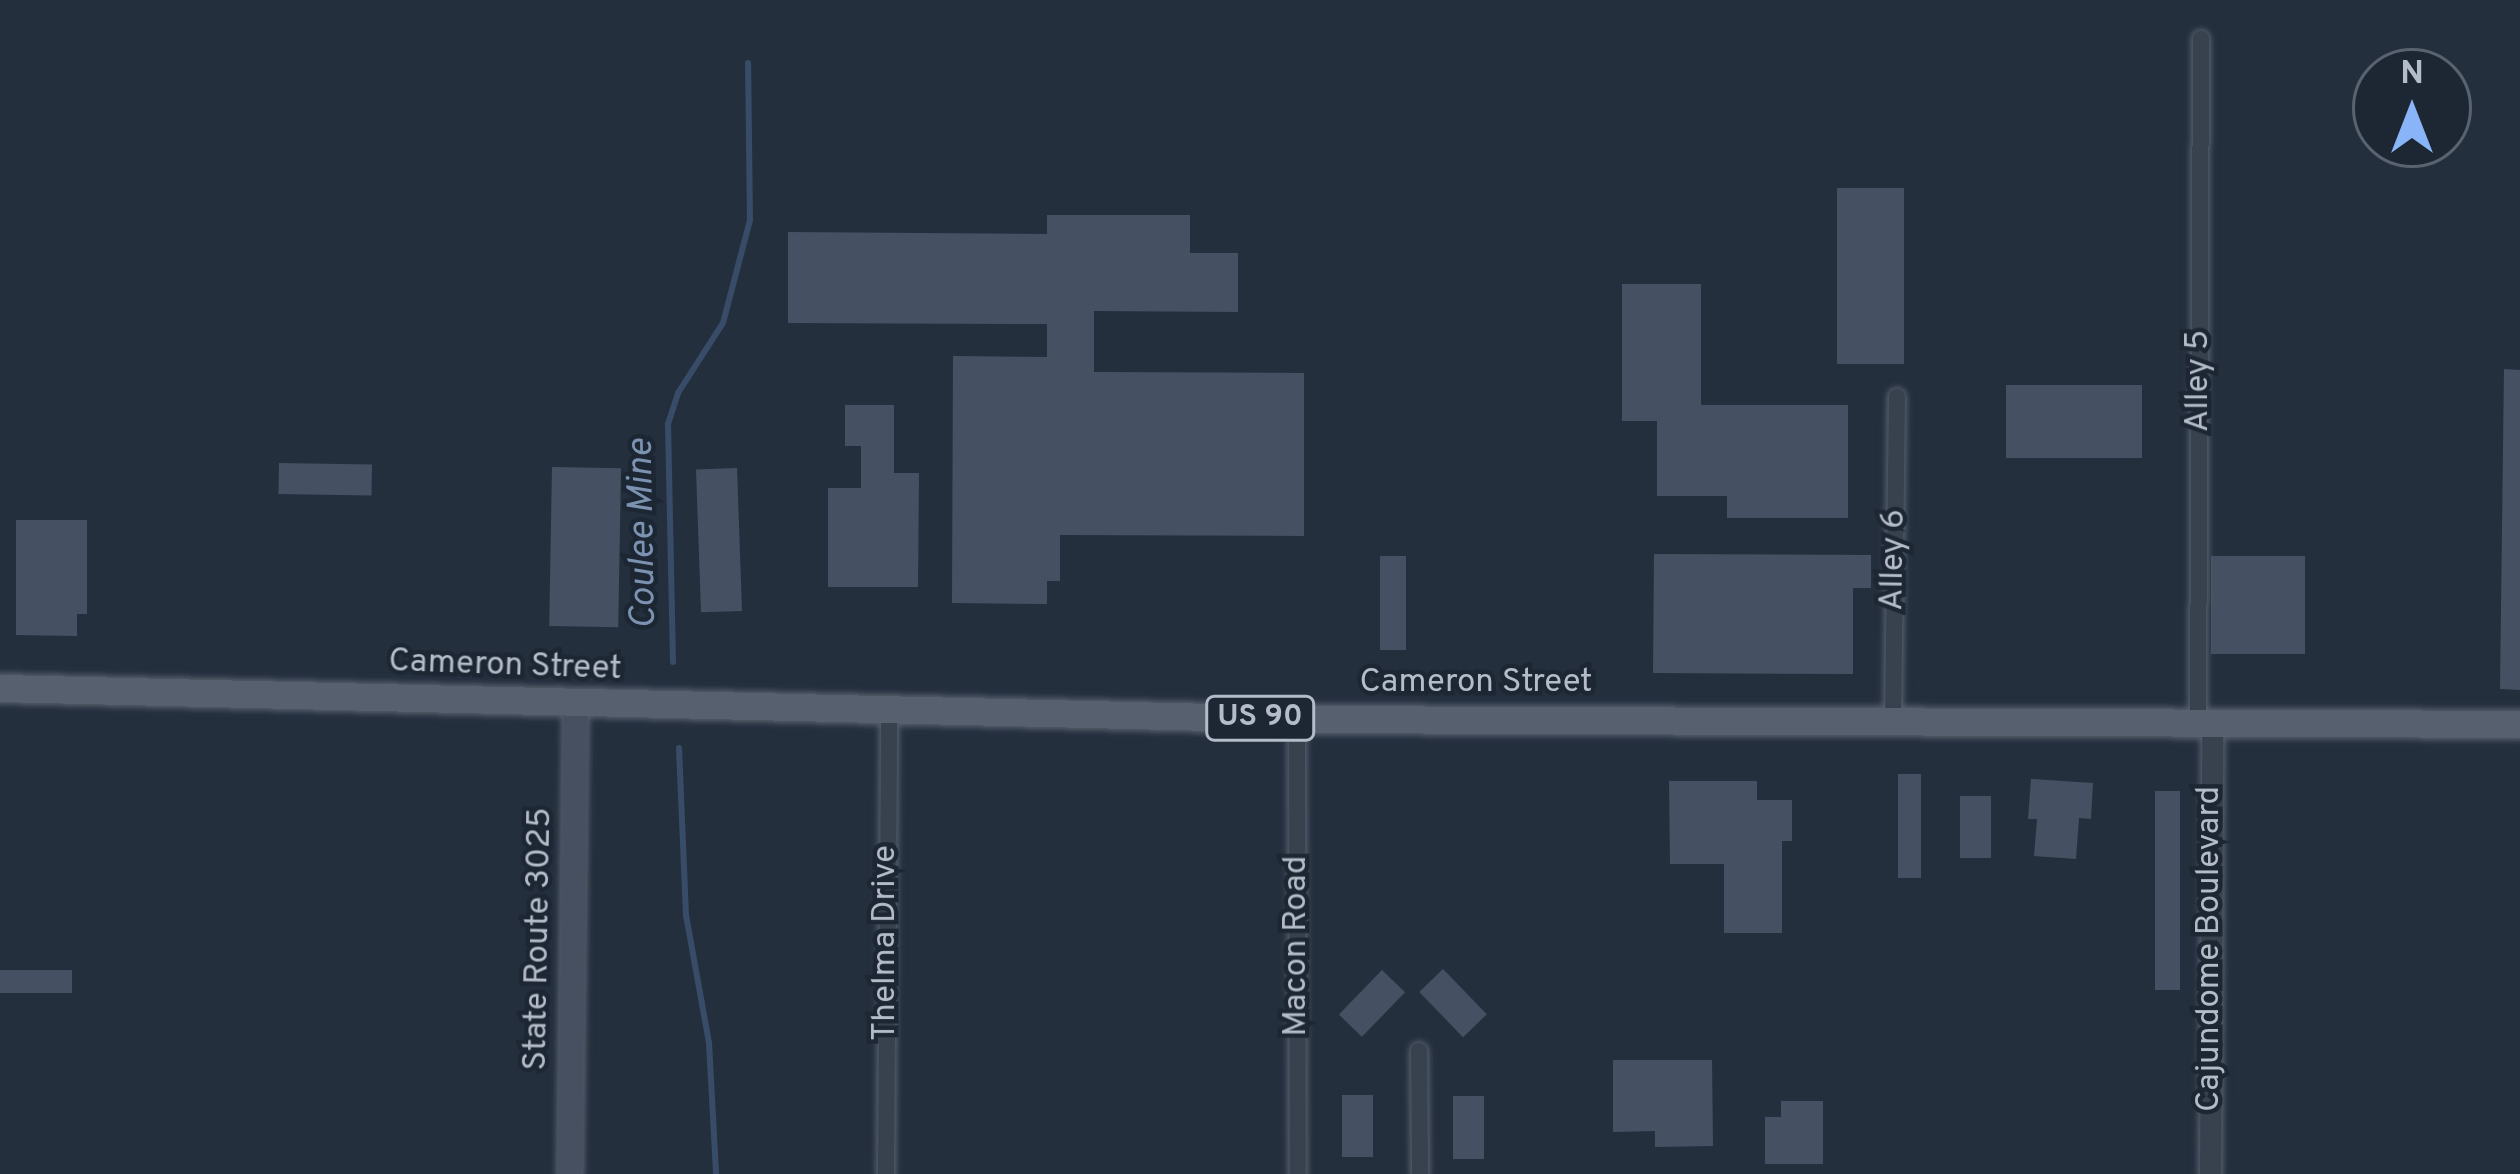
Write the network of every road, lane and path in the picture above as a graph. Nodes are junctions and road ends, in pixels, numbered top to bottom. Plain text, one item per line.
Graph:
1 (2201, 39) dead end
2 (1897, 397) dead end
3 (0, 688) edge
4 (576, 705) junction
5 (889, 713) junction
6 (1297, 719) junction
7 (1893, 723) junction
8 (2205, 723) junction
9 (2520, 724) edge
10 (1419, 1051) dead end
11 (570, 1174) edge
12 (886, 1174) edge
13 (1298, 1174) edge
14 (1420, 1174) edge
15 (2210, 1174) edge

1 - 8 street, Alley 5
2 - 7 street, Alley 6
3 - 4 main road, Cameron Street / US 90
4 - 5 main road, Cameron Street / US 90
4 - 11 main road, State Route 3025
5 - 6 main road, Cameron Street / US 90
5 - 12 street, Thelma Drive
6 - 7 main road, Cameron Street / US 90
6 - 13 street, Macon Road
7 - 8 main road, Cameron Street / US 90
8 - 9 main road, Cameron Street / US 90
8 - 15 street, Cajundome Boulevard
10 - 14 street

